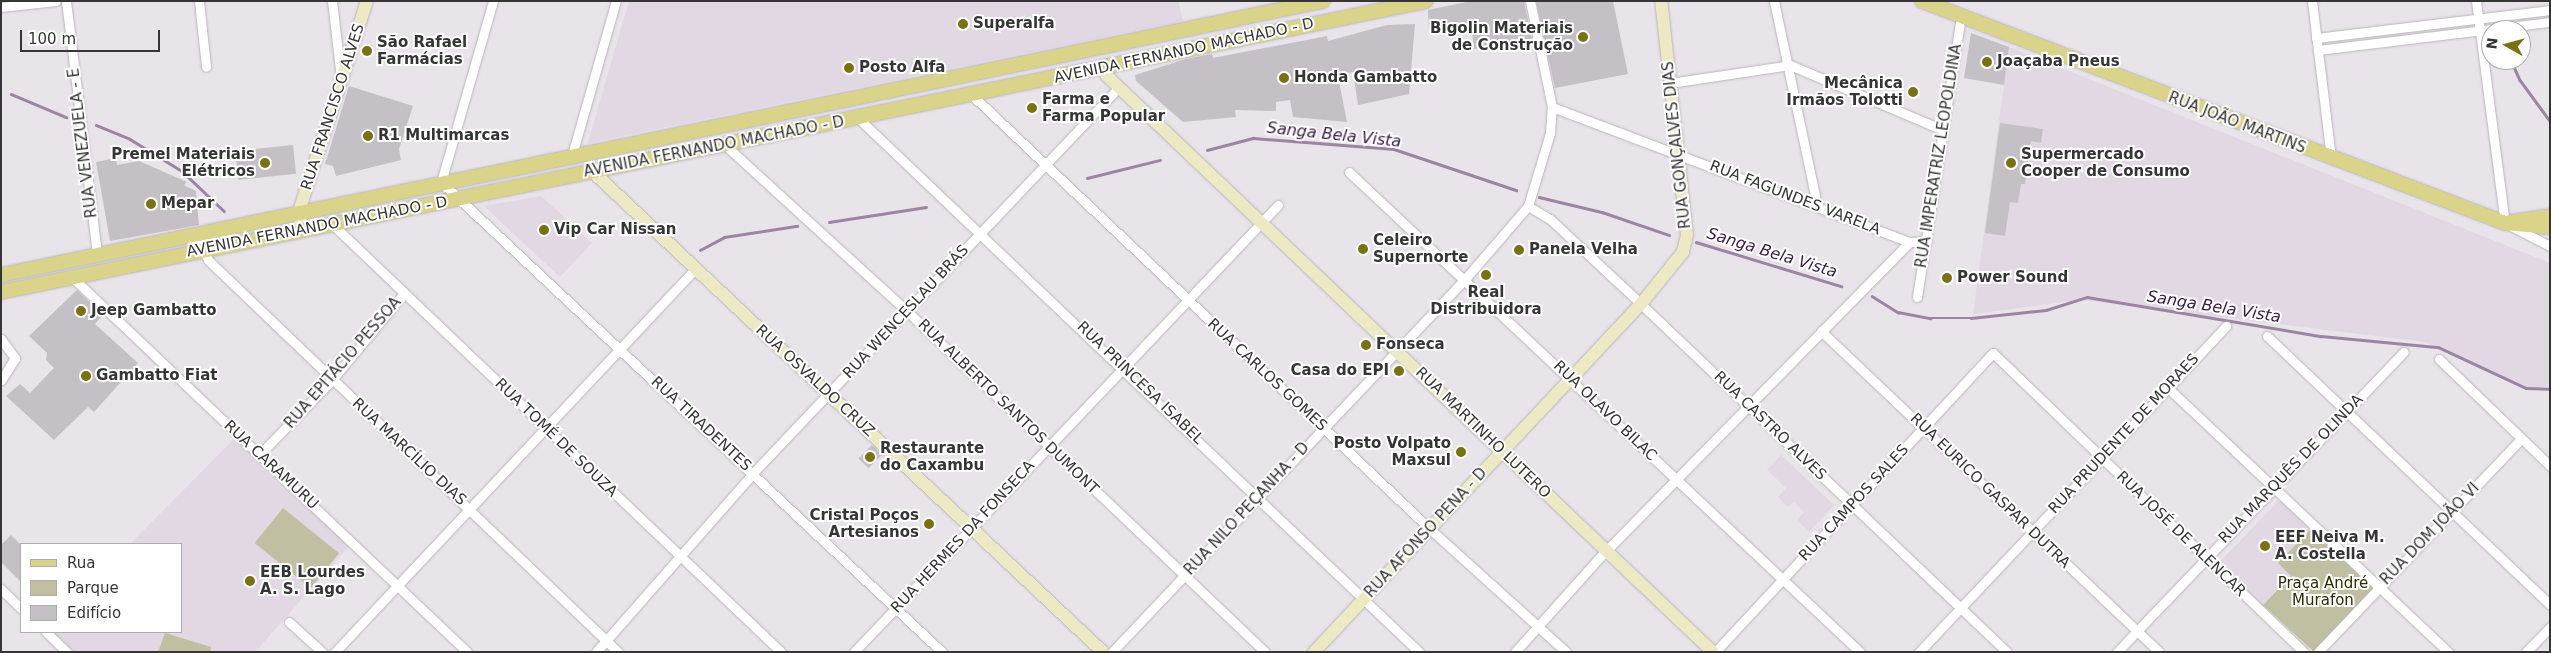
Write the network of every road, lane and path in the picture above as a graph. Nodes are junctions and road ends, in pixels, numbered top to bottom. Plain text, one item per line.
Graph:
1 (56, 1) edge
2 (66, 1) edge
3 (199, 1) edge
4 (332, 1) edge
5 (367, 1) edge
6 (492, 1) edge
7 (616, 1) edge
8 (1323, 1) edge
9 (1426, 1) edge
10 (1530, 1) edge
11 (1661, 1) edge
12 (1774, 1) edge
13 (1922, 1) edge
14 (2312, 1) edge
15 (2476, 1) edge
16 (1, 8) edge
17 (2550, 10) edge
18 (1961, 15) junction
19 (2478, 18) junction
20 (1237, 19) junction
21 (2550, 22) edge
22 (2415, 26) junction
23 (2377, 30) junction
24 (2480, 30) junction
25 (2316, 38) junction
26 (2417, 38) junction
27 (1240, 40) junction
28 (2379, 42) junction
29 (1098, 49) junction
30 (2318, 50) junction
31 (1790, 64) junction
32 (206, 67) dead end
33 (1103, 68) junction
34 (940, 80) junction
35 (341, 81) junction
36 (1670, 83) junction
37 (1119, 87) junction
38 (972, 95) junction
39 (906, 107) junction
40 (1552, 107) junction
41 (858, 118) junction
42 (1942, 129) junction
43 (725, 145) junction
44 (1679, 153) junction
45 (572, 155) junction
46 (2331, 159) junction
47 (1045, 164) junction
48 (592, 172) junction
49 (1349, 172) dead end
50 (441, 182) junction
51 (458, 199) junction
52 (1278, 205) dead end
53 (1817, 205) junction
54 (1528, 206) junction
55 (300, 212) junction
56 (2550, 216) edge
57 (1262, 223) junction
58 (2505, 223) junction
59 (332, 224) junction
60 (2550, 227) edge
61 (302, 230) junction
62 (981, 232) junction
63 (197, 234) junction
64 (1927, 241) junction
65 (1910, 242) junction
66 (2550, 246) edge
67 (201, 250) junction
68 (97, 254) junction
69 (696, 269) junction
70 (1, 275) edge
71 (74, 279) junction
72 (1465, 279) junction
73 (1, 292) edge
74 (404, 293) junction
75 (1917, 297) dead end
76 (1188, 300) junction
77 (1641, 304) junction
78 (907, 311) junction
79 (2226, 326) dead end
80 (1821, 331) junction
81 (2267, 336) dead end
82 (1, 339) edge
83 (621, 347) junction
84 (1396, 351) junction
85 (2404, 352) dead end
86 (1993, 353) joint
87 (2439, 359) dead end
88 (1124, 368) junction
89 (1571, 379) junction
90 (1, 380) edge
91 (331, 381) junction
92 (2168, 388) junction
93 (828, 394) junction
94 (1749, 406) junction
95 (2346, 411) junction
96 (545, 426) junction
97 (1324, 428) junction
98 (1924, 428) junction
99 (2521, 439) junction
100 (1049, 446) junction
101 (1502, 452) junction
102 (260, 454) junction
103 (2102, 458) junction
104 (2550, 466) edge
105 (754, 473) junction
106 (1677, 481) junction
107 (2274, 488) junction
108 (1259, 496) junction
109 (1852, 504) junction
110 (468, 507) junction
111 (2452, 511) junction
112 (972, 528) junction
113 (1430, 529) junction
114 (2032, 532) junction
115 (1607, 551) junction
116 (2206, 558) junction
117 (680, 559) junction
118 (1184, 575) junction
119 (1783, 579) junction
120 (396, 586) junction
121 (2379, 587) junction
122 (1, 589) edge
123 (1365, 598) junction
124 (2550, 605) edge
125 (20, 607) edge
126 (896, 608) junction
127 (1961, 608) junction
128 (289, 622) dead end
129 (1539, 627) junction
130 (2550, 627) edge
131 (2137, 631) junction
132 (47, 633) edge
133 (606, 641) junction
134 (68, 652) edge
135 (322, 652) edge
136 (335, 652) edge
137 (467, 652) edge
138 (596, 652) edge
139 (618, 652) edge
140 (781, 652) edge
141 (854, 652) edge
142 (942, 652) edge
143 (1103, 652) edge
144 (1112, 652) edge
145 (1265, 652) edge
146 (1314, 652) edge
147 (1419, 652) edge
148 (1515, 652) edge
149 (1566, 652) edge
150 (1714, 652) edge
151 (1860, 652) edge
152 (1919, 652) edge
153 (2007, 652) edge
154 (2117, 652) edge
155 (2159, 652) edge
156 (2304, 652) edge
157 (2318, 652) edge
158 (2448, 652) edge
159 (2526, 652) edge

1 - 16 street
2 - 68 street, RUA VENEZUELA - E
3 - 32 street
4 - 35 street
5 - 35 street, RUA FRANCISCO ALVES
6 - 50 street
7 - 45 street
8 - 20 main road, AVENIDA FERNANDO MACHADO - D
9 - 27 main road, AVENIDA FERNANDO MACHADO - D
10 - 40 street
11 - 36 street, RUA GONÇALVES DIAS
12 - 31 street
13 - 18 main road, RUA JOÃO MARTINS
14 - 25 street
15 - 19 street
17 - 19 street
18 - 42 street, RUA IMPERATRIZ LEOPOLDINA
18 - 46 main road, RUA JOÃO MARTINS
19 - 22 street
19 - 24 street
20 - 27 main road
20 - 29 main road, AVENIDA FERNANDO MACHADO - D
21 - 24 street
22 - 23 street
22 - 26 street
23 - 25 street
23 - 28 street
24 - 26 street
24 - 58 street
25 - 30 street
26 - 28 street
27 - 33 main road, AVENIDA FERNANDO MACHADO - D
28 - 30 street
29 - 33 main road
29 - 34 main road, AVENIDA FERNANDO MACHADO - D
30 - 46 street
31 - 36 street
31 - 42 street
31 - 53 street
33 - 37 street, RUA MARTINHO LUTERO
33 - 38 main road, AVENIDA FERNANDO MACHADO - D
34 - 39 main road
34 - 45 main road, AVENIDA FERNANDO MACHADO - D
35 - 55 street, RUA FRANCISCO ALVES
36 - 44 street, RUA GONÇALVES DIAS
37 - 47 street, RUA WENCESLAU BRÁS
37 - 57 street, RUA MARTINHO LUTERO
38 - 39 main road, AVENIDA FERNANDO MACHADO - D
38 - 47 street, RUA CARLOS GOMES
39 - 41 main road, AVENIDA FERNANDO MACHADO - D
40 - 44 street, RUA FAGUNDES VARELA
40 - 54 street
41 - 43 main road, AVENIDA FERNANDO MACHADO - D
41 - 62 street, RUA PRINCESA ISABEL
42 - 64 street, RUA IMPERATRIZ LEOPOLDINA
43 - 48 main road, AVENIDA FERNANDO MACHADO - D
43 - 78 street, RUA ALBERTO SANTOS DUMONT
44 - 53 street, RUA FAGUNDES VARELA
44 - 77 street, RUA GONÇALVES DIAS
45 - 50 main road, AVENIDA FERNANDO MACHADO - D
46 - 58 main road, RUA JOÃO MARTINS
47 - 62 street, RUA WENCESLAU BRÁS
47 - 76 street, RUA CARLOS GOMES
48 - 51 main road, AVENIDA FERNANDO MACHADO - D
48 - 69 street, RUA OSVALDO CRUZ
49 - 72 street, RUA OLAVO BILAC
50 - 51 street, RUA TIRADENTES
50 - 55 main road, AVENIDA FERNANDO MACHADO - D
51 - 59 main road, AVENIDA FERNANDO MACHADO - D
51 - 83 street, RUA TIRADENTES
52 - 57 street, RUA HERMES DA FONSECA
53 - 65 street, RUA FAGUNDES VARELA
54 - 72 street, RUA NILO PEÇANHA - D
54 - 77 street, RUA CASTRO ALVES
55 - 61 street
55 - 63 main road, AVENIDA FERNANDO MACHADO - D
56 - 58 main road
57 - 76 street, RUA HERMES DA FONSECA
57 - 84 street, RUA MARTINHO LUTERO
58 - 60 main road
58 - 66 street, RUA JOÃO MARTINS
59 - 61 main road, AVENIDA FERNANDO MACHADO - D
59 - 74 street, RUA TOMÉ DE SOUZA
61 - 67 main road, AVENIDA FERNANDO MACHADO - D
62 - 78 street, RUA WENCESLAU BRÁS
62 - 88 street, RUA PRINCESA ISABEL
63 - 67 street
63 - 68 main road, AVENIDA FERNANDO MACHADO - D
64 - 65 street, RUA FAGUNDES VARELA
64 - 75 street, RUA IMPERATRIZ LEOPOLDINA
65 - 80 street
67 - 71 main road, AVENIDA FERNANDO MACHADO - D
67 - 91 street, RUA MARCÍLIO DIAS
68 - 70 main road, AVENIDA FERNANDO MACHADO - D
69 - 83 street
69 - 93 street, RUA OSVALDO CRUZ
71 - 73 main road, AVENIDA FERNANDO MACHADO - D
71 - 102 street, RUA CARAMURU
72 - 84 street, RUA NILO PEÇANHA - D
72 - 89 street, RUA OLAVO BILAC
74 - 91 street, RUA EPITÁCIO PESSOA
74 - 96 street, RUA TOMÉ DE SOUZA
76 - 88 street, RUA HERMES DA FONSECA
76 - 97 street, RUA CARLOS GOMES
77 - 89 street, RUA AFONSO PENA - D
77 - 94 street, RUA CASTRO ALVES
78 - 93 street, RUA WENCESLAU BRÁS
78 - 100 street, RUA ALBERTO SANTOS DUMONT
79 - 92 street, RUA PRUDENTE DE MORAES
80 - 94 street
80 - 98 street, RUA EURICO GASPAR DUTRA
81 - 95 street
82 - 90 street
83 - 96 street
83 - 105 street, RUA TIRADENTES
84 - 97 street, RUA NILO PEÇANHA - D
84 - 101 street, RUA MARTINHO LUTERO
85 - 95 street, RUA MARQUÊS DE OLINDA
86 - 98 street, RUA CAMPOS SALES
86 - 103 street, RUA JOSÉ DE ALENCAR
87 - 99 street
88 - 100 street, RUA HERMES DA FONSECA
88 - 108 street, RUA PRINCESA ISABEL
89 - 101 street, RUA AFONSO PENA - D
89 - 106 street, RUA OLAVO BILAC
91 - 102 street, RUA EPITÁCIO PESSOA
91 - 110 street, RUA MARCÍLIO DIAS
92 - 103 street, RUA PRUDENTE DE MORAES
92 - 107 street
93 - 105 street, RUA WENCESLAU BRÁS
93 - 112 street, RUA OSVALDO CRUZ
94 - 106 street
94 - 109 street, RUA CASTRO ALVES
95 - 107 street, RUA MARQUÊS DE OLINDA
95 - 111 street
96 - 110 street
96 - 117 street, RUA TOMÉ DE SOUZA
97 - 108 street, RUA NILO PEÇANHA - D
97 - 113 street, RUA CARLOS GOMES
98 - 109 street, RUA CAMPOS SALES
98 - 114 street, RUA EURICO GASPAR DUTRA
99 - 104 street
99 - 111 street, RUA DOM JOÃO VI
100 - 112 street, RUA HERMES DA FONSECA
100 - 118 street, RUA ALBERTO SANTOS DUMONT
101 - 113 street, RUA AFONSO PENA - D
101 - 115 street, RUA MARTINHO LUTERO
102 - 120 street, RUA CARAMURU
103 - 114 street, RUA PRUDENTE DE MORAES
103 - 116 street, RUA JOSÉ DE ALENCAR
105 - 117 street, RUA WENCESLAU BRÁS
105 - 126 street, RUA TIRADENTES
106 - 115 street
106 - 119 street, RUA OLAVO BILAC
107 - 116 street, RUA MARQUÊS DE OLINDA
107 - 121 street
108 - 118 street, RUA NILO PEÇANHA - D
108 - 123 street, RUA PRINCESA ISABEL
109 - 119 street, RUA CAMPOS SALES
109 - 127 street, RUA CASTRO ALVES
110 - 120 street
110 - 133 street, RUA MARCÍLIO DIAS
111 - 121 street, RUA DOM JOÃO VI
111 - 124 street
112 - 126 street, RUA HERMES DA FONSECA
112 - 143 street, RUA OSVALDO CRUZ
113 - 123 street, RUA AFONSO PENA - D
113 - 129 street, RUA CARLOS GOMES
114 - 127 street, RUA PRUDENTE DE MORAES
114 - 131 street, RUA EURICO GASPAR DUTRA
115 - 129 street
115 - 150 street, RUA MARTINHO LUTERO
116 - 131 street, RUA MARQUÊS DE OLINDA
116 - 156 street, RUA JOSÉ DE ALENCAR
117 - 133 street, RUA WENCESLAU BRÁS
117 - 140 street, RUA TOMÉ DE SOUZA
118 - 144 street, RUA NILO PEÇANHA - D
118 - 145 street, RUA ALBERTO SANTOS DUMONT
119 - 150 street, RUA CAMPOS SALES
119 - 151 street, RUA OLAVO BILAC
120 - 136 street
120 - 137 street, RUA CARAMURU
121 - 157 street, RUA DOM JOÃO VI
121 - 158 street
122 - 125 street
123 - 146 street, RUA AFONSO PENA - D
123 - 147 street, RUA PRINCESA ISABEL
126 - 141 street, RUA HERMES DA FONSECA
126 - 142 street, RUA TIRADENTES
127 - 152 street, RUA PRUDENTE DE MORAES
127 - 153 street, RUA CASTRO ALVES
128 - 135 street
129 - 148 street
129 - 149 street, RUA CARLOS GOMES
130 - 159 street
131 - 154 street, RUA MARQUÊS DE OLINDA
131 - 155 street, RUA EURICO GASPAR DUTRA
132 - 134 street
133 - 138 street, RUA WENCESLAU BRÁS
133 - 139 street, RUA MARCÍLIO DIAS

